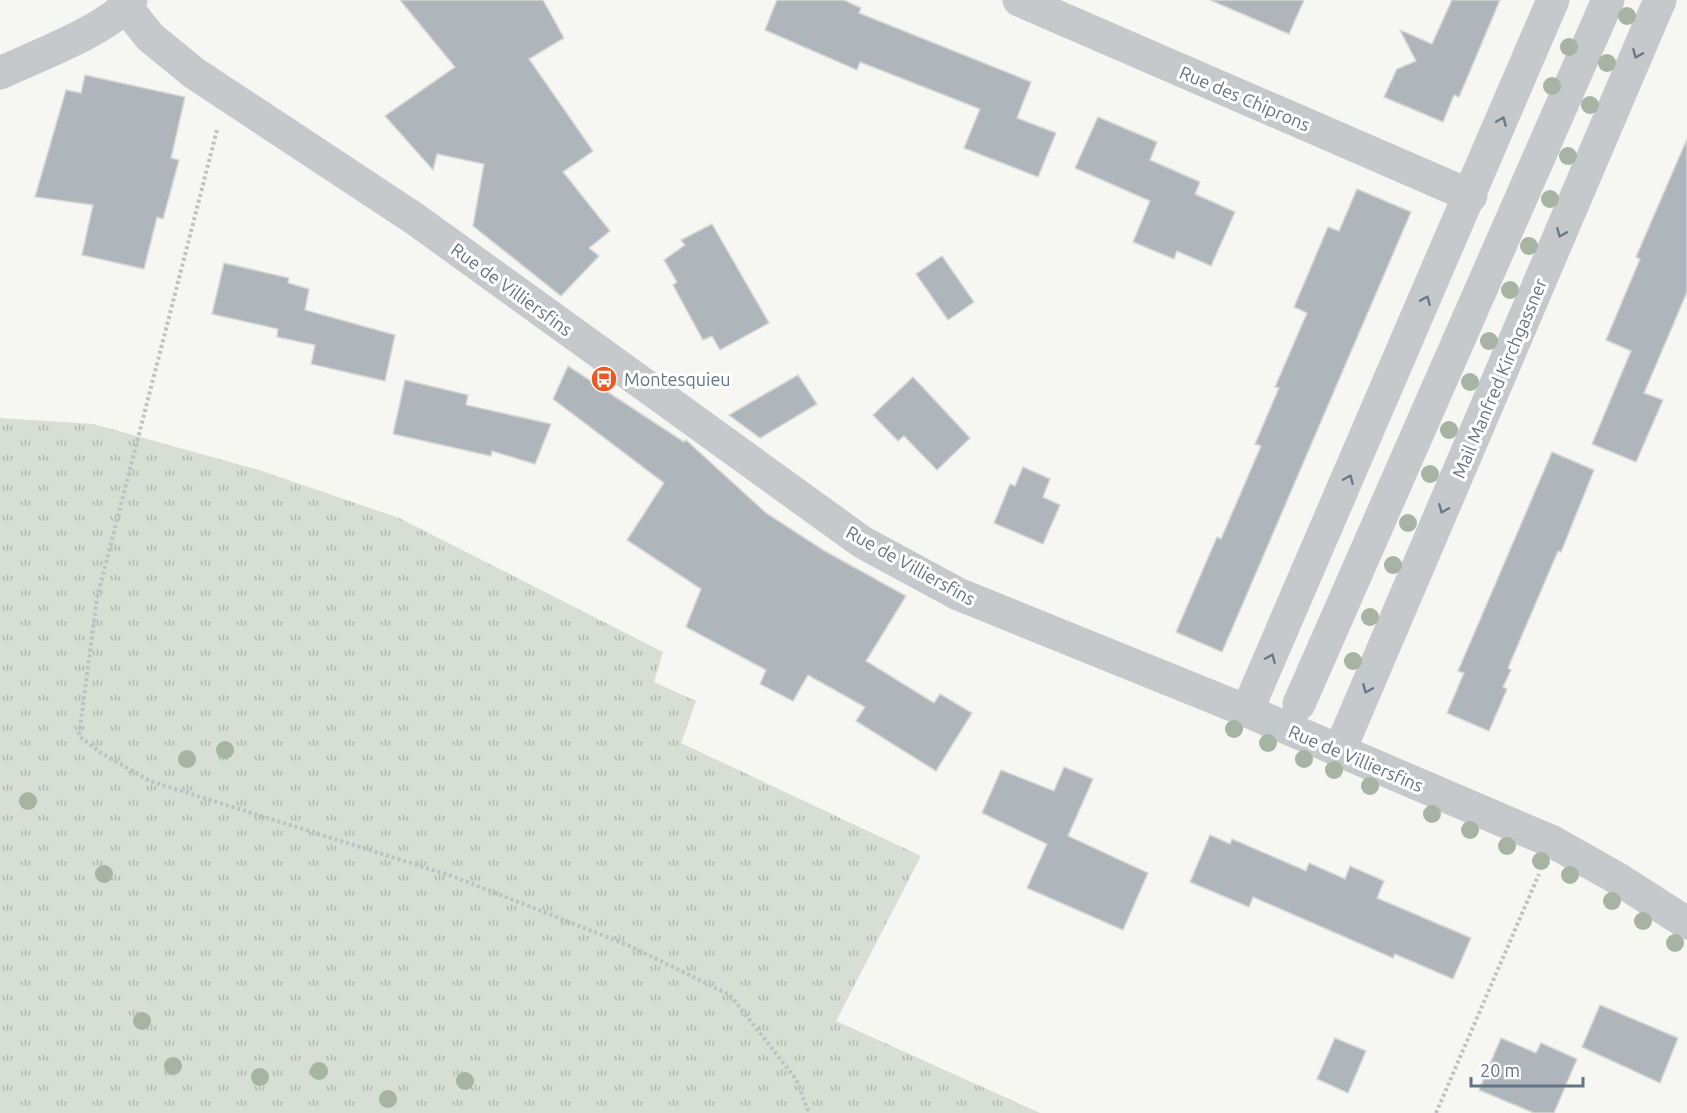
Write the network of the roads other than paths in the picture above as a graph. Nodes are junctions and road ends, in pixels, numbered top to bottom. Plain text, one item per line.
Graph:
1 (1018, 0) edge
2 (1554, 0) edge
3 (1608, 0) edge
4 (1656, 1) edge
5 (129, 4) edge
6 (0, 73) edge
7 (1471, 196) junction
8 (1299, 704) dead end
9 (1246, 711) junction
10 (1339, 752) junction
11 (1687, 923) edge

1 - 7 street, Rue des Chiprons
7 -> 2 street
3 - 8 street
4 -> 10 street, Mail Manfred Kirchgassner
5 - 6 street
5 - 9 street, Rue de Villiersfins
9 -> 7 street
9 - 10 street, Rue de Villiersfins
10 - 11 street, Rue de Villiersfins

